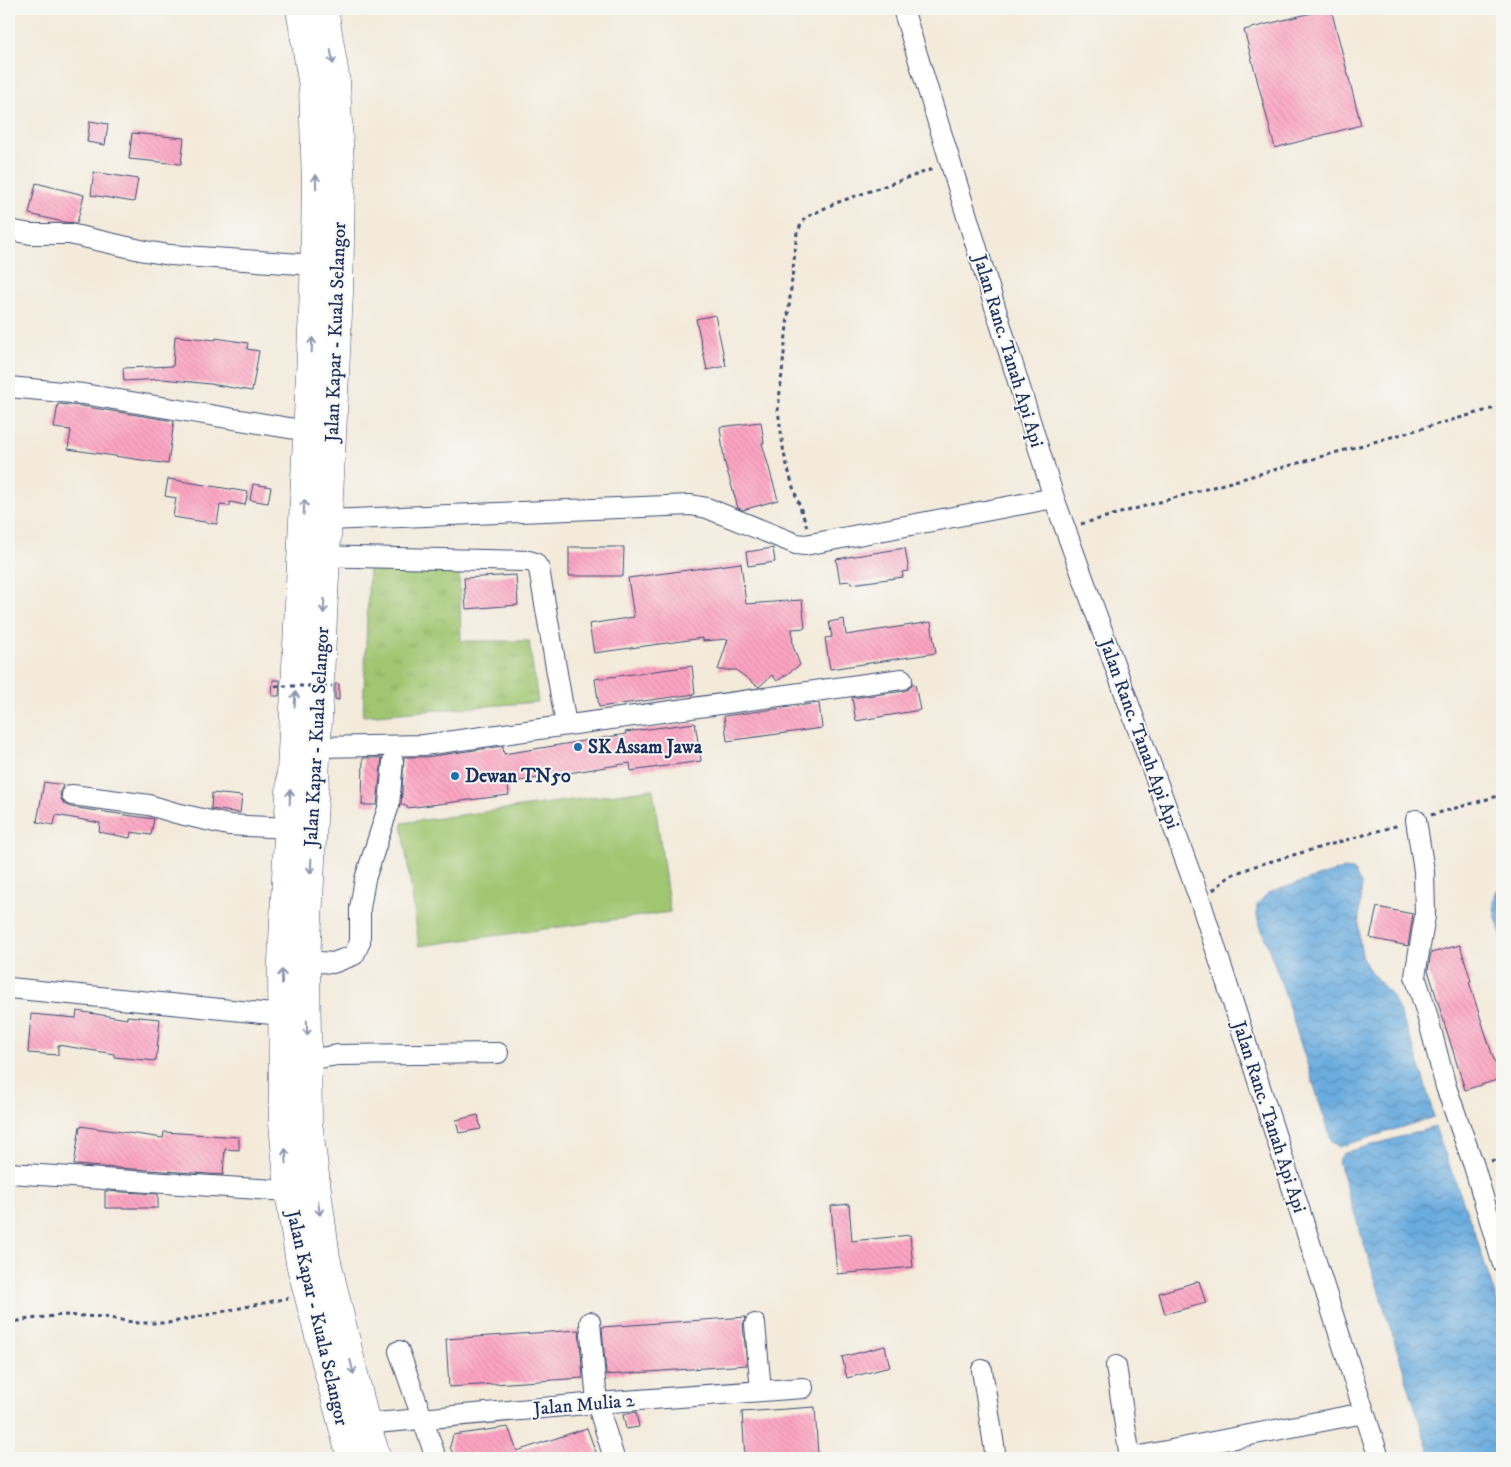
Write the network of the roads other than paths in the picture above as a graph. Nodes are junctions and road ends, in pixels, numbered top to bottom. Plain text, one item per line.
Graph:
1 (300, 9) edge
2 (324, 9) edge
3 (903, 9) edge
4 (9, 230) edge
5 (315, 266) junction
6 (9, 387) edge
7 (308, 431) junction
8 (1054, 498) junction
9 (328, 520) junction
10 (314, 556) junction
11 (902, 679) dead end
12 (566, 725) junction
13 (305, 747) junction
14 (393, 761) dead end
15 (72, 795) dead end
16 (1416, 820) road end
17 (289, 828) junction
18 (306, 961) junction
19 (9, 988) edge
20 (282, 1015) junction
21 (498, 1054) dead end
22 (308, 1060) junction
23 (9, 1172) edge
24 (289, 1191) junction
25 (1502, 1262) edge
26 (590, 1322) dead end
27 (755, 1324) dead end
28 (399, 1351) dead end
29 (1116, 1366) dead end
30 (982, 1370) dead end
31 (803, 1388) dead end
32 (761, 1391) junction
33 (597, 1403) junction
34 (1364, 1413) junction
35 (422, 1420) junction
36 (354, 1426) junction
37 (351, 1458) edge
38 (376, 1458) edge
39 (436, 1458) edge
40 (614, 1458) edge
41 (996, 1458) edge
42 (1130, 1458) edge
43 (1379, 1458) edge

5 -> 1 highway, Jalan Kapar - Kuala Selangor
2 -> 9 highway, Jalan Kapar - Kuala Selangor
3 - 8 street, Jalan Ranc. Tanah Api Api
4 - 5 street
7 -> 5 highway, Jalan Kapar - Kuala Selangor
6 - 7 street
10 -> 7 highway, Jalan Kapar - Kuala Selangor
8 - 9 street
8 - 34 street, Jalan Ranc. Tanah Api Api
9 - 10 highway, Jalan Kapar - Kuala Selangor
10 - 12 street
10 - 13 highway, Jalan Kapar - Kuala Selangor
11 - 12 street
12 - 13 street
17 -> 13 highway, Jalan Kapar - Kuala Selangor
13 -> 18 highway, Jalan Kapar - Kuala Selangor
14 - 18 street
15 - 17 street
16 - 25 street
20 -> 17 highway, Jalan Kapar - Kuala Selangor
18 -> 22 highway, Jalan Kapar - Kuala Selangor
19 - 20 street
24 -> 20 highway, Jalan Kapar - Kuala Selangor
21 - 22 street
22 -> 36 highway, Jalan Kapar - Kuala Selangor
23 - 24 street
24 - 36 highway, Jalan Kapar - Kuala Selangor
26 - 33 street
27 - 32 street
28 - 35 street
29 - 42 street
30 - 41 street
31 - 32 street, Jalan Mulia 2
32 - 33 street, Jalan Mulia 2
33 - 35 street, Jalan Mulia 2
33 - 40 street
34 - 42 street
34 - 43 street, Jalan Ranc. Tanah Api Api
35 - 36 street, Jalan Mulia 2
35 - 39 street
36 - 37 highway, Jalan Kapar - Kuala Selangor
36 - 38 highway, Jalan Kapar - Kuala Selangor

